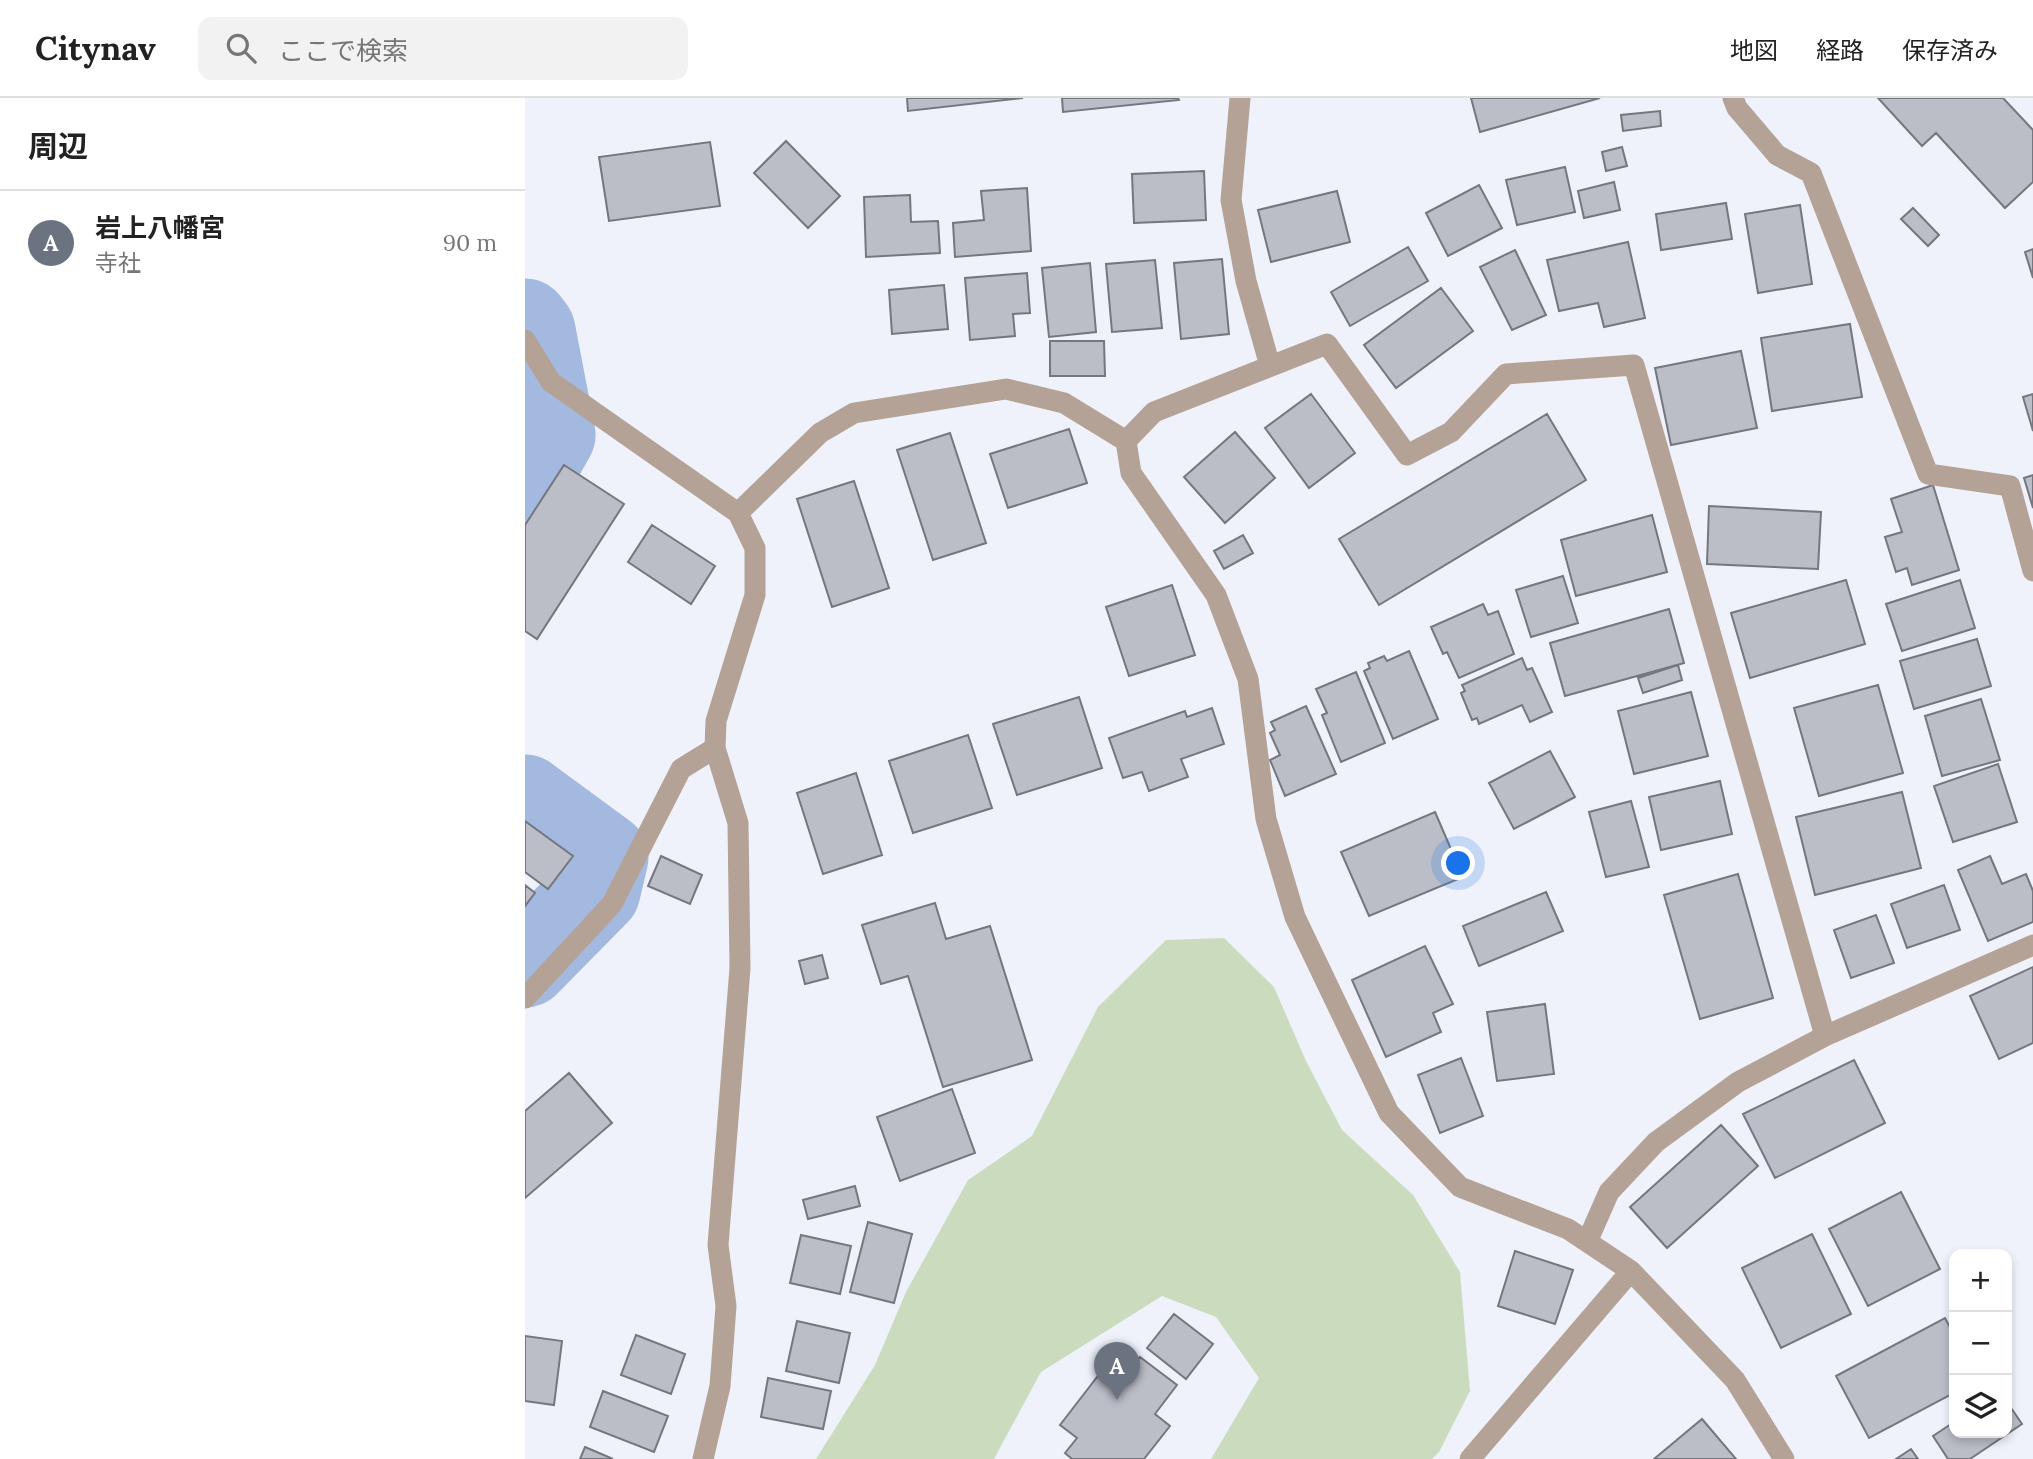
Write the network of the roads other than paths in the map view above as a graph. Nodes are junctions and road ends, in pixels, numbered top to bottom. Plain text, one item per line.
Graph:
1 (1240, 98) edge
2 (1733, 98) edge
3 (525, 340) edge
4 (1270, 366) junction
5 (1126, 441) junction
6 (738, 513) junction
7 (2033, 571) edge
8 (715, 748) junction
9 (2033, 945) edge
10 (525, 998) edge
11 (1825, 1036) junction
12 (1587, 1242) junction
13 (1631, 1271) junction
14 (703, 1459) edge
15 (1470, 1459) edge
16 (1784, 1459) edge

1 - 4 street
2 - 7 street
3 - 6 street
4 - 5 street
4 - 11 street
5 - 6 street
5 - 12 street
6 - 8 street
8 - 10 street
8 - 14 street
9 - 11 street
11 - 12 street
12 - 13 street
13 - 15 street
13 - 16 street

